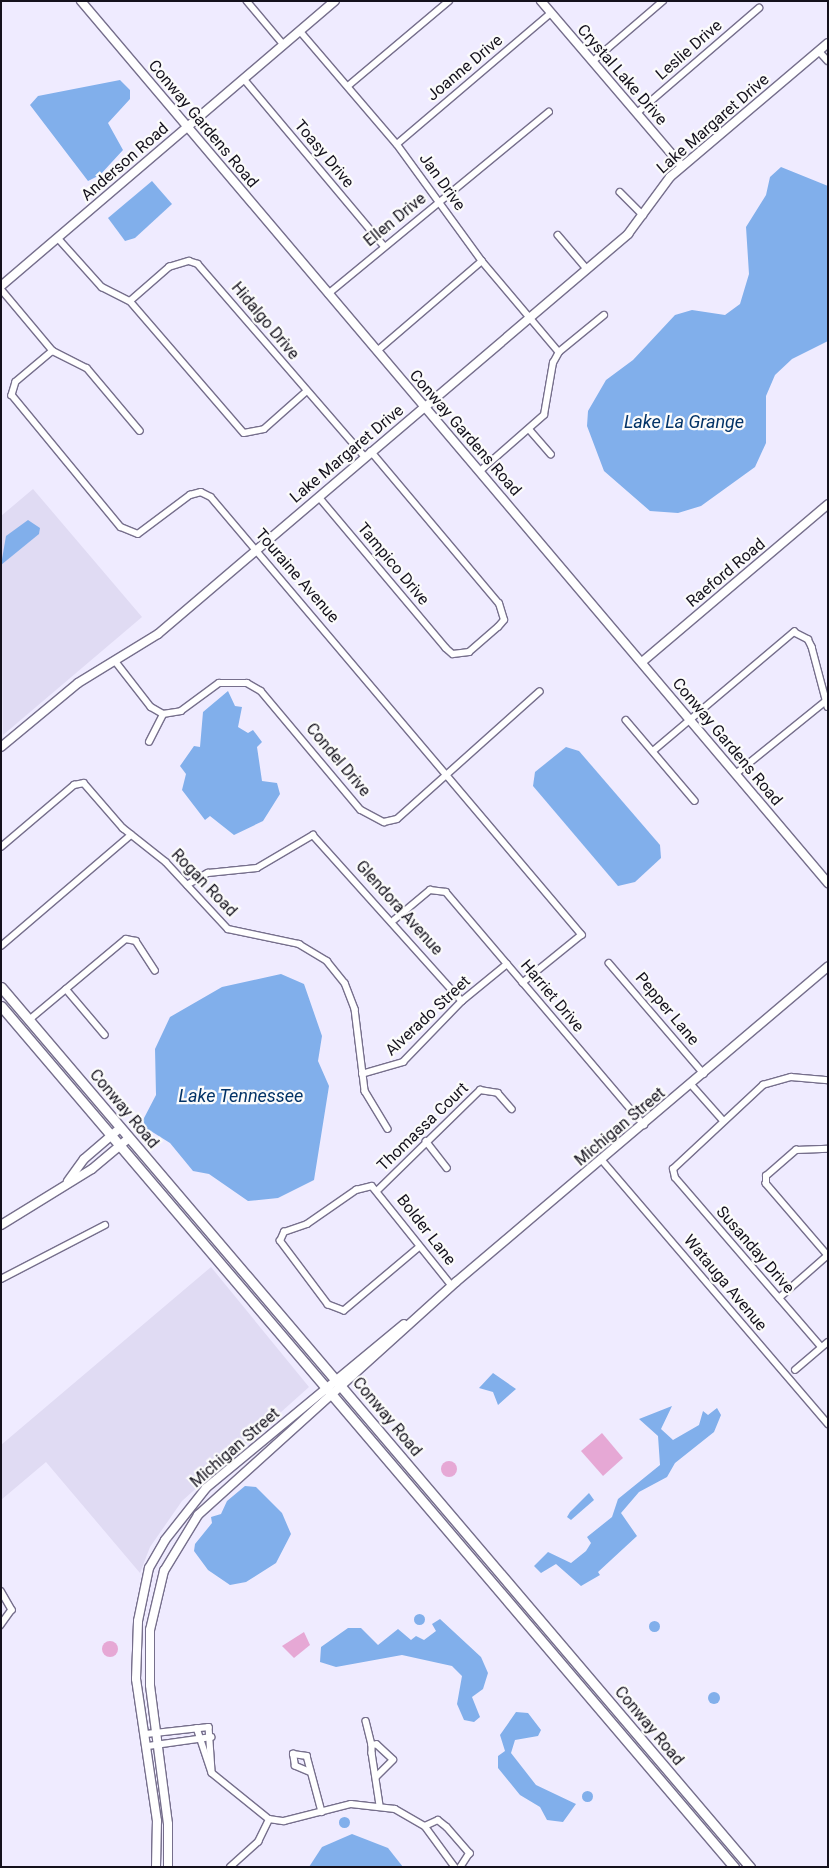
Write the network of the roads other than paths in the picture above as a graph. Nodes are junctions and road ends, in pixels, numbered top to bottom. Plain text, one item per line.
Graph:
1 (81, 1) edge
2 (247, 1) edge
3 (335, 1) edge
4 (449, 1) edge
5 (541, 1) edge
6 (663, 1) edge
7 (759, 8) dead end
8 (551, 13) junction
9 (300, 31) junction
10 (828, 43) edge
11 (284, 45) junction
12 (819, 51) junction
13 (593, 61) junction
14 (828, 61) edge
15 (244, 79) junction
16 (348, 86) junction
17 (549, 112) dead end
18 (638, 114) junction
19 (187, 127) junction
20 (397, 144) junction
21 (682, 166) junction
22 (620, 192) dead end
23 (440, 202) junction
24 (643, 215) junction
25 (558, 235) dead end
26 (58, 238) junction
27 (384, 246) junction
28 (482, 261) junction
29 (587, 268) junction
30 (1, 287) edge
31 (328, 294) junction
32 (130, 301) junction
33 (604, 315) dead end
34 (530, 317) junction
35 (53, 351) junction
36 (377, 351) junction
37 (559, 352) junction
38 (307, 391) junction
39 (425, 407) junction
40 (530, 430) junction
41 (140, 431) dead end
42 (552, 454) dead end
43 (368, 455) junction
44 (480, 471) junction
45 (319, 497) junction
46 (828, 504) edge
47 (257, 549) junction
48 (446, 648) joint
49 (116, 662) junction
50 (642, 662) junction
51 (539, 692) dead end
52 (827, 704) edge
53 (162, 714) junction
54 (690, 719) junction
55 (626, 720) dead end
56 (149, 742) dead end
57 (1, 747) edge
58 (652, 751) junction
59 (737, 773) junction
60 (449, 775) junction
61 (695, 801) dead end
62 (131, 835) junction
63 (1, 847) edge
64 (828, 883) edge
65 (186, 885) junction
66 (394, 920) junction
67 (1, 946) edge
68 (609, 963) dead end
69 (507, 964) junction
70 (828, 966) edge
71 (155, 970) dead end
72 (523, 983) junction
73 (1, 987) edge
74 (66, 989) junction
75 (462, 1001) junction
76 (1, 1006) edge
77 (29, 1020) junction
78 (105, 1035) dead end
79 (362, 1074) junction
80 (704, 1074) junction
81 (828, 1080) edge
82 (692, 1084) junction
83 (512, 1109) dead end
84 (722, 1119) junction
85 (644, 1124) junction
86 (120, 1128) junction
87 (388, 1129) dead end
88 (111, 1136) junction
89 (129, 1138) junction
90 (426, 1141) junction
91 (120, 1146) junction
92 (828, 1149) edge
93 (602, 1160) junction
94 (447, 1168) dead end
95 (67, 1183) junction
96 (378, 1190) junction
97 (174, 1209) junction
98 (1, 1225) edge
99 (105, 1225) dead end
100 (215, 1239) junction
101 (420, 1247) junction
102 (827, 1255) edge
103 (1, 1279) edge
104 (452, 1286) junction
105 (779, 1298) junction
106 (828, 1342) edge
107 (821, 1348) junction
108 (795, 1370) dead end
109 (338, 1383) junction
110 (326, 1387) junction
111 (333, 1394) junction
112 (828, 1424) edge
113 (469, 1536) junction
114 (456, 1540) junction
115 (1, 1591) edge
116 (1, 1624) edge
117 (541, 1640) junction
118 (573, 1660) junction
119 (366, 1721) dead end
120 (197, 1728) junction
121 (158, 1732) junction
122 (146, 1734) junction
123 (211, 1737) junction
124 (199, 1739) junction
125 (159, 1744) junction
126 (372, 1745) junction
127 (148, 1746) junction
128 (309, 1772) dead end
129 (212, 1773) junction
130 (376, 1777) junction
131 (380, 1805) junction
132 (322, 1812) junction
133 (707, 1816) junction
134 (269, 1819) junction
135 (699, 1825) junction
136 (425, 1826) junction
137 (156, 1867) edge
138 (168, 1867) edge
139 (230, 1867) edge
140 (455, 1867) edge
141 (461, 1867) edge
142 (734, 1867) edge
143 (750, 1867) edge

1 - 19 street, Conway Gardens Road
2 - 11 street
3 - 9 street, Anderson Road
4 - 16 street
5 - 8 street, Crystal Lake Drive
6 - 13 street
7 - 18 street, Leslie Drive
8 - 13 street, Crystal Lake Drive
8 - 20 street, Joanne Drive
9 - 11 street, Anderson Road
9 - 16 street, Jan Drive
10 - 12 street, Lake Margaret Drive
11 - 15 street, Anderson Road
12 - 14 street
12 - 21 street, Lake Margaret Drive
13 - 18 street, Crystal Lake Drive
15 - 19 street, Anderson Road
15 - 27 street, Toasy Drive
16 - 20 street, Jan Drive
17 - 23 street, Ellen Drive
18 - 21 street, Crystal Lake Drive
19 - 26 street, Anderson Road
19 - 31 street, Conway Gardens Road
20 - 23 street, Jan Drive
21 - 24 street, Lake Margaret Drive
22 - 24 street
23 - 27 street, Ellen Drive
23 - 28 street, Jan Drive
24 - 29 street, Lake Margaret Drive
25 - 29 street
26 - 30 street, Anderson Road
26 - 32 street
27 - 31 street, Ellen Drive
28 - 34 street, Jan Drive
28 - 36 street
29 - 34 street, Lake Margaret Drive
30 - 35 street
31 - 36 street, Conway Gardens Road
32 - 38 street, Hidalgo Drive
32 - 38 street
33 - 37 street
34 - 37 street, Jan Drive
34 - 39 street, Lake Margaret Drive
35 - 41 street
35 - 47 street, Touraine Avenue
36 - 39 street, Conway Gardens Road
37 - 40 street
38 - 43 street, Hidalgo Drive
39 - 43 street, Lake Margaret Drive
39 - 44 street, Conway Gardens Road
40 - 42 street
40 - 44 street
43 - 45 street, Lake Margaret Drive
43 - 48 street, Hidalgo Drive
44 - 50 street, Conway Gardens Road
45 - 47 street, Lake Margaret Drive
45 - 48 street, Tampico Drive
46 - 50 street, Raeford Road
47 - 49 street, Lake Margaret Drive
47 - 60 street, Touraine Avenue
49 - 53 street
49 - 57 street, Lake Margaret Drive
50 - 54 street, Conway Gardens Road
51 - 60 street, Condel Drive
52 - 54 street
52 - 59 street
53 - 56 street
53 - 60 street, Condel Drive
54 - 58 street
54 - 59 street, Conway Gardens Road
55 - 58 street
58 - 61 street
59 - 64 street, Conway Gardens Road
60 - 72 street, Touraine Avenue
62 - 63 street, Rogan Road
62 - 65 street, Rogan Road
62 - 67 street
65 - 66 street, Glendora Avenue
65 - 79 street, Rogan Road
66 - 69 street, Harriet Drive
66 - 75 street, Glendora Avenue
68 - 80 street, Pepper Lane
69 - 72 street, Harriet Drive
69 - 75 street, Alverado Street
70 - 80 street, Michigan Street
71 - 74 street
72 - 85 street, Harriet Drive
73 - 77 main road, Conway Road
74 - 77 street
74 - 78 street
75 - 79 street, Alverado Street
76 - 88 main road, Conway Road
77 - 86 main road, Conway Road
79 - 87 street, Rogan Road
80 - 82 street, Michigan Street
81 - 84 street
82 - 84 street
82 - 85 street, Michigan Street
83 - 90 street, Thomassa Court
84 - 105 street, Susanday Drive
85 - 93 street, Michigan Street
86 - 88 street
86 - 89 main road, Conway Road
88 - 91 main road, Conway Road
88 - 95 street
89 - 91 street
89 - 100 main road, Conway Road
90 - 94 street
90 - 96 street, Thomassa Court
91 - 95 street
91 - 97 main road, Conway Road
92 - 102 street
93 - 104 street, Michigan Street
93 - 112 street, Watauga Avenue
95 - 98 street
96 - 101 street, Bolder Lane
96 - 101 street
97 - 100 main road
97 - 110 main road, Conway Road
99 - 103 street
100 - 109 main road, Conway Road
101 - 104 street, Bolder Lane
102 - 105 street
104 - 109 street, Michigan Street
105 - 107 street, Susanday Drive
106 - 107 street
107 - 108 street
109 - 110 street, Michigan Street
109 - 111 street, Michigan Street
109 - 113 main road, Conway Road
110 - 111 main road, Conway Road
110 - 122 street, Michigan Street
111 - 114 main road, Conway Road
111 - 121 street, Michigan Street
113 - 114 street
113 - 118 main road, Conway Road
114 - 117 main road, Conway Road
115 - 116 street
117 - 118 main road
117 - 135 main road, Conway Road
118 - 133 main road, Conway Road
119 - 126 street
120 - 121 street
120 - 123 street
120 - 124 street
121 - 122 street
121 - 125 street, Michigan Street
122 - 127 street, Michigan Street
123 - 124 street
123 - 129 street
124 - 125 street
124 - 129 street
125 - 127 street
125 - 138 street, Michigan Street
126 - 130 street
126 - 130 street
127 - 137 street, Michigan Street
128 - 132 street
129 - 134 street
130 - 131 street
131 - 132 street
131 - 136 street
132 - 134 street
133 - 135 street
133 - 143 main road, Conway Road
134 - 139 street
135 - 142 main road, Conway Road
136 - 140 street
136 - 141 street

